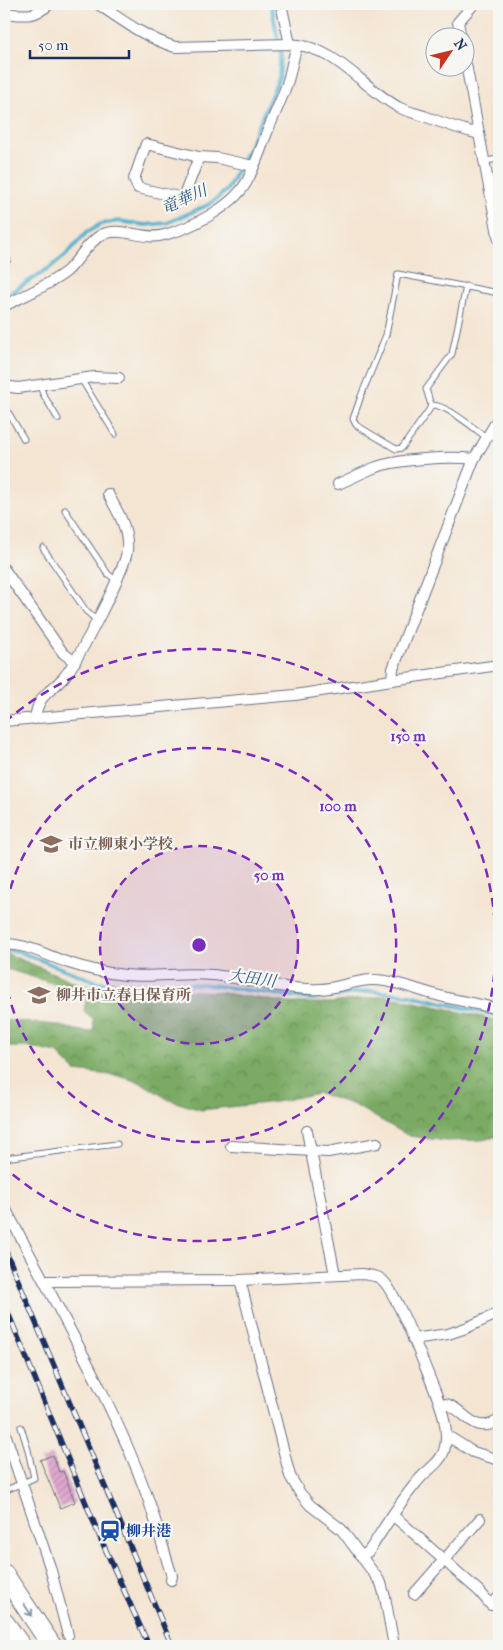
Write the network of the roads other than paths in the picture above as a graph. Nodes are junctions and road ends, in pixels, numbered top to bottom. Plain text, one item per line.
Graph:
1 (50, 4) edge
2 (98, 4) edge
3 (281, 4) edge
4 (474, 4) edge
5 (4, 13) edge
6 (459, 28) edge
7 (291, 44) junction
8 (469, 78) edge
9 (479, 134) junction
10 (199, 157) junction
11 (499, 159) edge
12 (484, 161) junction
13 (253, 166) junction
14 (497, 216) edge
15 (499, 240) edge
16 (466, 286) junction
17 (499, 293) edge
18 (4, 306) edge
19 (119, 378) dead end
20 (82, 379) junction
21 (4, 386) edge
22 (40, 386) junction
23 (431, 405) junction
24 (4, 406) edge
25 (499, 417) edge
26 (58, 419) dead end
27 (115, 434) dead end
28 (486, 437) junction
29 (24, 439) dead end
30 (474, 460) junction
31 (338, 484) dead end
32 (108, 494) dead end
33 (65, 510) dead end
34 (43, 548) dead end
35 (4, 569) edge
36 (117, 580) junction
37 (96, 620) junction
38 (75, 662) junction
39 (499, 665) edge
40 (392, 680) junction
41 (35, 719) junction
42 (4, 721) edge
43 (4, 944) edge
44 (499, 1008) edge
45 (307, 1131) dead end
46 (377, 1143) dead end
47 (117, 1144) dead end
48 (231, 1146) dead end
49 (311, 1152) junction
50 (4, 1158) edge
51 (4, 1206) edge
52 (335, 1275) junction
53 (44, 1280) junction
54 (240, 1280) junction
55 (499, 1314) edge
56 (413, 1339) junction
57 (440, 1404) junction
58 (499, 1420) edge
59 (20, 1426) dead end
60 (4, 1430) edge
61 (446, 1435) junction
62 (499, 1460) edge
63 (22, 1483) junction
64 (4, 1491) edge
65 (393, 1516) junction
66 (480, 1519) dead end
67 (362, 1556) junction
68 (444, 1560) junction
69 (4, 1574) edge
70 (171, 1580) dead end
71 (414, 1594) dead end
72 (499, 1596) edge
73 (68, 1635) dead end
74 (52, 1646) edge
75 (394, 1646) edge

1 - 5 street
2 - 7 street
3 - 7 street
4 - 6 street
7 - 9 street
7 - 13 street
8 - 9 street
9 - 12 street
10 - 10 street
10 - 13 street
11 - 12 lane
12 - 14 street
13 - 18 street
14 - 15 street
16 - 17 lane
16 - 23 lane
16 - 23 lane
19 - 20 street
20 - 22 street
20 - 27 lane
21 - 22 street
22 - 26 lane
23 - 28 lane
24 - 29 lane
25 - 28 street
28 - 30 street
30 - 31 street
30 - 40 street
32 - 36 street
33 - 36 lane
34 - 37 lane
35 - 38 street
36 - 37 street
37 - 38 street
38 - 41 street
39 - 40 street
40 - 41 street
41 - 42 street
43 - 44 street
45 - 49 street
46 - 49 street
47 - 50 lane
48 - 49 street
49 - 52 street
51 - 53 street
52 - 54 street
52 - 56 street
53 - 54 street
53 - 70 street
54 - 67 street
55 - 56 street
56 - 57 street
57 - 58 street
57 - 61 street
59 - 63 lane
60 - 63 street
61 - 62 street
61 - 65 street
63 - 64 lane
63 - 73 street
65 - 67 street
65 - 68 street
66 - 68 street
67 - 75 street
68 - 71 street
68 - 72 street
69 -> 74 highway

